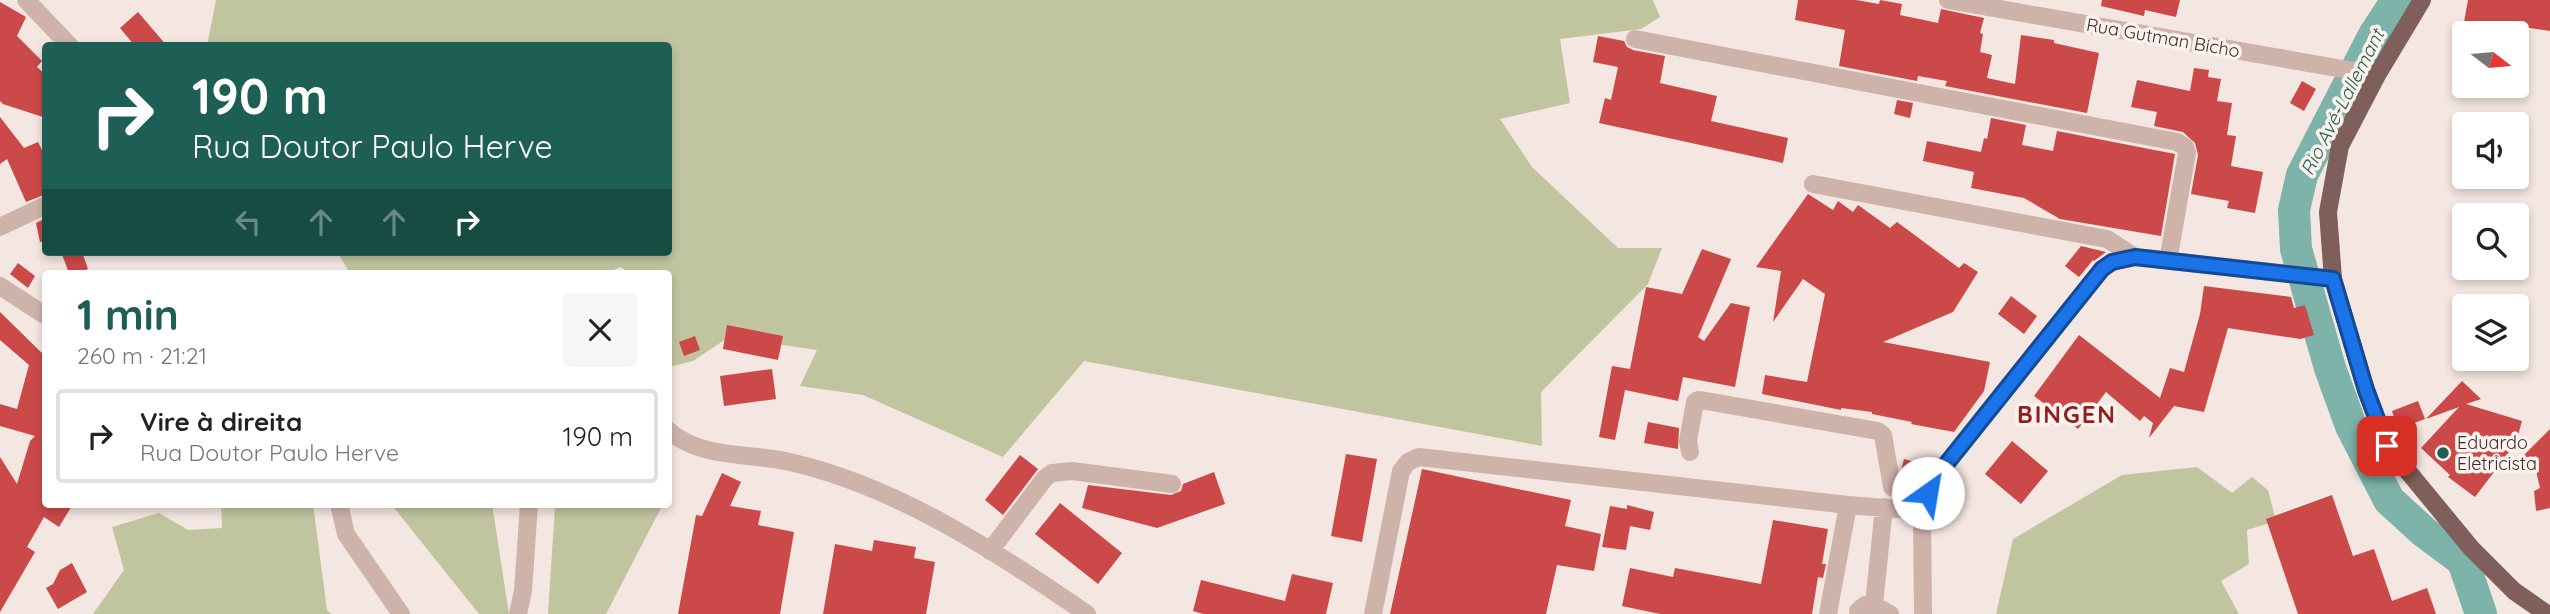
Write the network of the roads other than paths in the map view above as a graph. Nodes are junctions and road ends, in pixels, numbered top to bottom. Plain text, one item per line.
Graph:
1 (26, 0) edge
2 (1948, 0) edge
3 (2422, 0) edge
4 (1635, 39) dead end
5 (66, 42) edge
6 (2373, 74) junction
7 (1813, 184) dead end
8 (42, 207) edge
9 (0, 227) edge
10 (2135, 257) junction
11 (2168, 261) junction
12 (2333, 279) junction
13 (0, 286) edge
14 (42, 313) edge
15 (672, 434) edge
16 (1690, 452) dead end
17 (1172, 484) dead end
18 (1928, 493) junction
19 (1848, 505) junction
20 (1884, 507) junction
21 (340, 508) edge
22 (529, 508) edge
23 (1922, 511) junction
24 (990, 551) junction
25 (2514, 591) junction
26 (401, 614) edge
27 (518, 614) edge
28 (1087, 614) edge
29 (1373, 614) edge
30 (1828, 614) edge
31 (1890, 614) edge
32 (1923, 614) edge
33 (2524, 614) edge
34 (2547, 614) edge

1 - 5 street
2 - 6 street, Rua Gutman Bicho
3 - 6 main road
4 - 11 street
6 - 12 main road
7 - 10 street
8 - 9 street
10 - 11 street
10 - 18 street
11 - 12 street
12 - 25 main road
13 - 14 street
15 - 24 street
16 - 18 street
17 - 24 street
18 - 23 street
19 - 20 street
19 - 29 street
19 - 30 street
20 - 23 street
20 - 31 street
21 - 26 street
22 - 27 street
23 - 32 street
24 - 28 street
25 - 33 main road
25 - 34 main road

